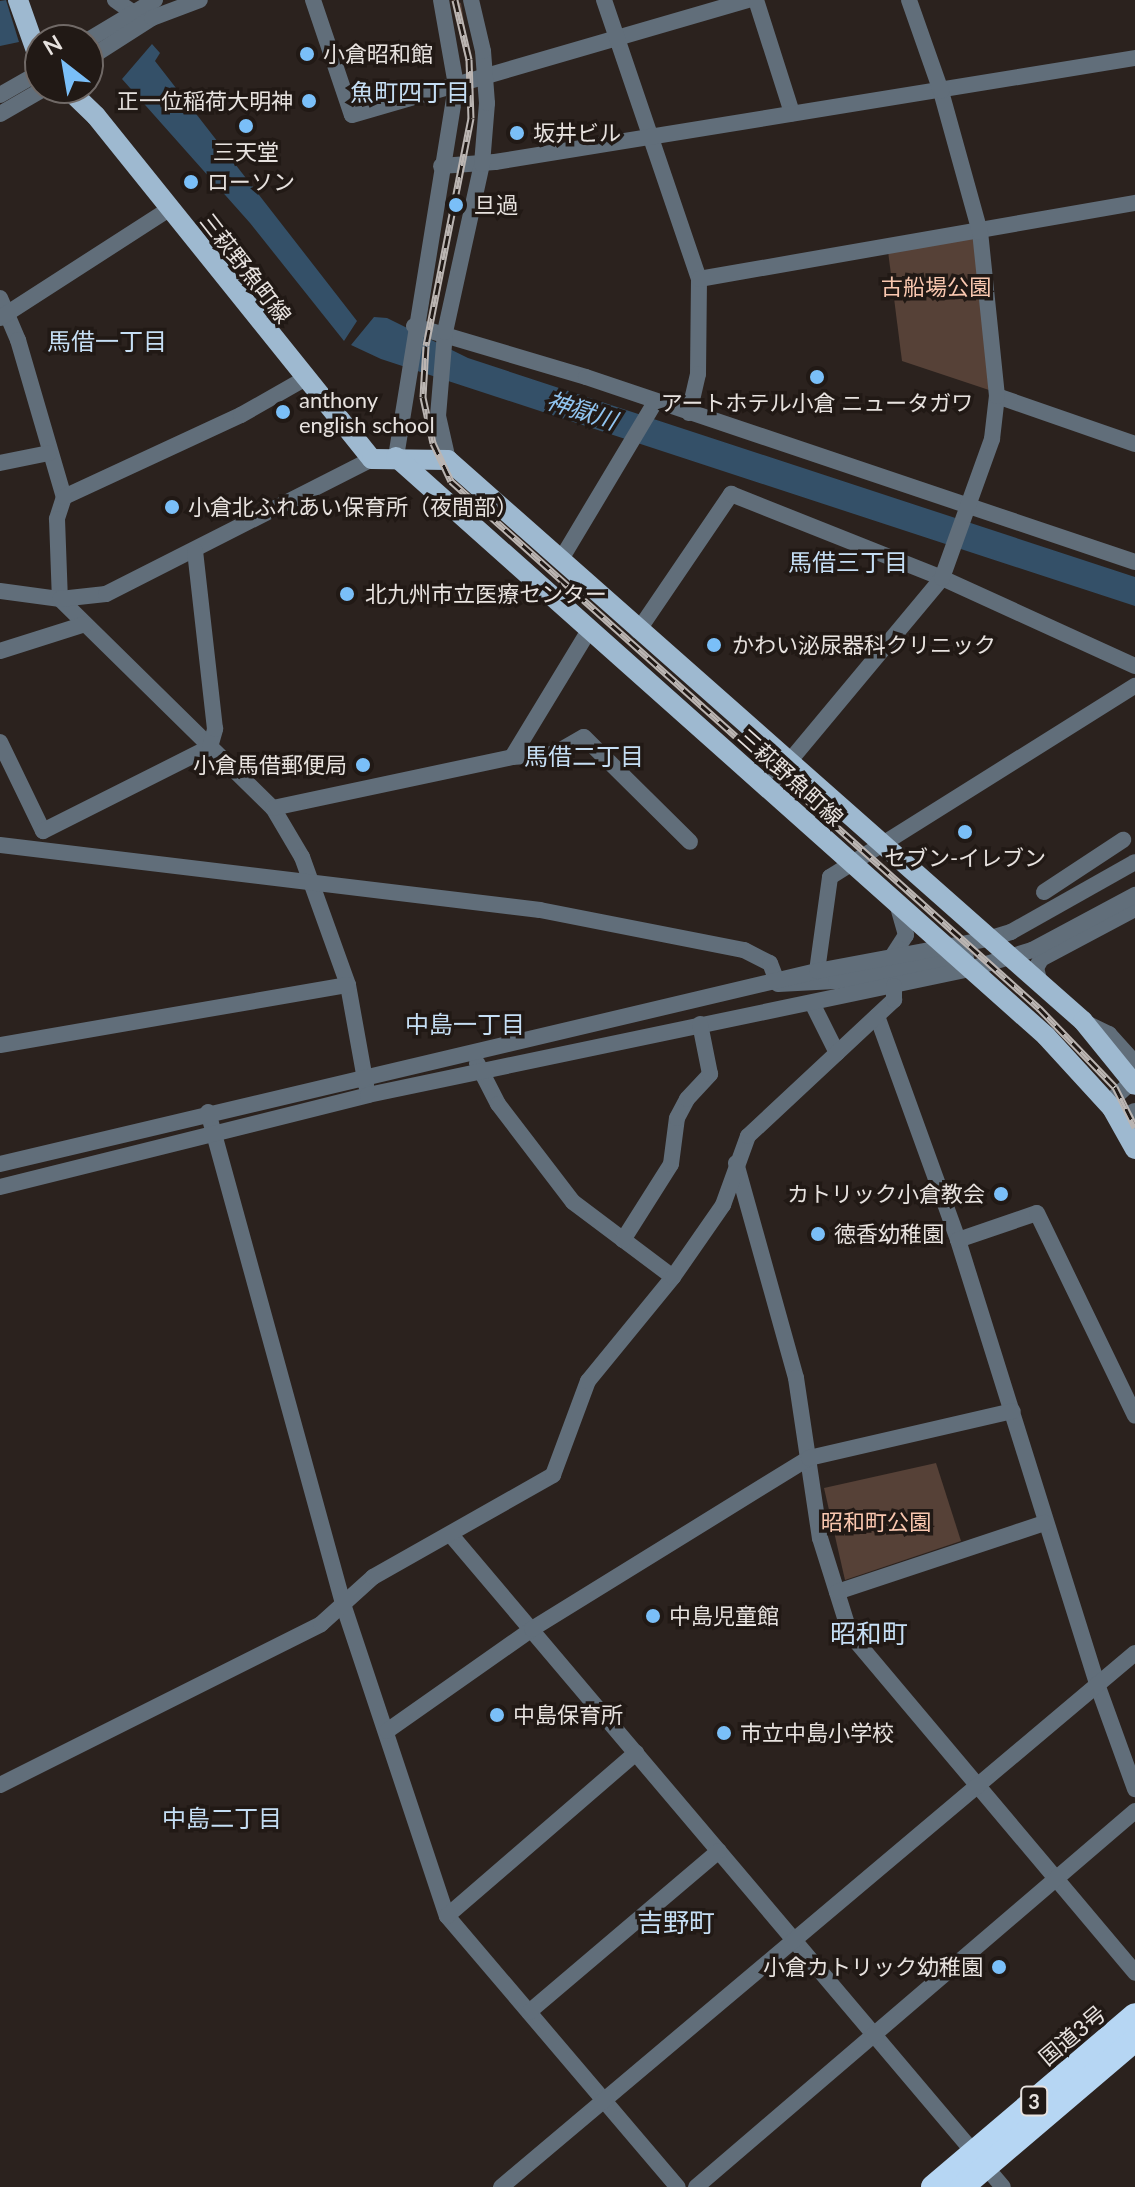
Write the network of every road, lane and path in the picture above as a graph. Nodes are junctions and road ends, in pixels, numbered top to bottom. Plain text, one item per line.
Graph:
1 (18, 0) edge
2 (115, 0) edge
3 (155, 0) edge
4 (200, 0) edge
5 (313, 0) edge
6 (441, 0) edge
7 (471, 0) edge
8 (604, 0) edge
9 (748, 0) edge
10 (756, 0) edge
11 (909, 0) edge
12 (130, 19) junction
13 (24, 24) edge
14 (104, 32) edge
15 (618, 41) junction
16 (104, 44) edge
17 (1135, 58) edge
18 (487, 77) junction
19 (24, 81) edge
20 (456, 85) junction
21 (941, 91) junction
22 (0, 95) edge
23 (24, 100) edge
24 (80, 104) edge
25 (792, 113) junction
26 (0, 114) edge
27 (647, 134) junction
28 (482, 164) junction
29 (441, 166) junction
30 (1135, 203) edge
31 (169, 209) junction
32 (980, 232) junction
33 (699, 279) junction
34 (0, 298) edge
35 (3, 316) edge
36 (414, 326) junction
37 (445, 332) junction
38 (304, 379) junction
39 (997, 396) junction
40 (655, 402) junction
41 (689, 413) junction
42 (1135, 444) edge
43 (49, 453) junction
44 (396, 457) junction
45 (372, 459) junction
46 (448, 460) junction
47 (0, 463) edge
48 (64, 497) junction
49 (970, 508) junction
50 (195, 551) junction
51 (560, 561) junction
52 (1135, 562) edge
53 (942, 578) junction
54 (0, 591) edge
55 (60, 599) junction
56 (85, 624) junction
57 (638, 631) junction
58 (588, 632) junction
59 (0, 651) edge
60 (1135, 666) edge
61 (1135, 686) edge
62 (0, 742) edge
63 (210, 747) junction
64 (512, 757) junction
65 (788, 764) junction
66 (768, 787) junction
67 (273, 808) junction
68 (43, 831) junction
69 (1123, 840) dead end
70 (690, 842) dead end
71 (0, 845) edge
72 (884, 847) junction
73 (27, 850) junction
74 (848, 861) junction
75 (1135, 862) edge
76 (1135, 875) edge
77 (314, 886) junction
78 (1135, 894) edge
79 (894, 902) junction
80 (1067, 902) junction
81 (1135, 909) edge
82 (1023, 926) junction
83 (1000, 949) junction
84 (893, 955) junction
85 (959, 958) junction
86 (817, 971) junction
87 (1040, 983) junction
88 (778, 984) junction
89 (348, 985) junction
90 (894, 986) junction
91 (812, 1003) junction
92 (877, 1016) junction
93 (700, 1024) junction
94 (0, 1045) edge
95 (475, 1053) junction
96 (837, 1053) junction
97 (479, 1072) junction
98 (364, 1076) junction
99 (1134, 1077) edge
100 (368, 1095) junction
101 (1112, 1108) junction
102 (1135, 1111) edge
103 (208, 1112) junction
104 (213, 1132) junction
105 (1135, 1149) edge
106 (736, 1163) junction
107 (0, 1164) edge
108 (0, 1187) edge
109 (623, 1240) junction
110 (958, 1240) junction
111 (673, 1277) junction
112 (1013, 1411) junction
113 (1135, 1416) edge
114 (809, 1458) junction
115 (1045, 1523) junction
116 (451, 1535) junction
117 (837, 1592) junction
118 (344, 1607) junction
119 (532, 1629) junction
120 (1135, 1653) edge
121 (1097, 1684) junction
122 (387, 1731) junction
123 (636, 1753) junction
124 (0, 1785) edge
125 (979, 1789) junction
126 (1135, 1789) edge
127 (1135, 1811) edge
128 (719, 1851) junction
129 (1057, 1881) junction
130 (447, 1916) junction
131 (796, 1942) junction
132 (1135, 1973) edge
133 (529, 2012) junction
134 (1135, 2015) edge
135 (875, 2035) junction
136 (1135, 2040) edge
137 (605, 2100) junction
138 (980, 2160) junction
139 (501, 2187) edge
140 (678, 2187) edge
141 (696, 2187) edge
142 (933, 2187) edge
143 (962, 2187) edge
144 (1003, 2187) edge

1 - 13 main road
2 - 12 street
3 - 12 street
4 - 12 street
5 - 20 street
6 - 20 street
7 - 18 street
8 - 15 street
9 - 15 street
10 - 25 street
11 - 21 street
12 - 14 street
12 - 16 street
15 - 18 street
15 - 27 street
17 - 21 street
18 - 20 street
18 - 28 street
19 - 22 street
20 - 29 street
21 - 25 street
21 - 32 street
23 - 26 street
24 - 31 main road, 三萩野魚町線
25 - 27 street
27 - 28 street
27 - 33 street
28 - 29 street
28 - 37 street
29 - 36 street
30 - 32 street
31 - 35 street
31 - 38 main road, 三萩野魚町線
32 - 33 street
32 - 39 street
33 - 41 street
34 - 35 street
35 - 43 street
36 - 37 street
36 - 44 street
37 - 40 street
37 - 46 street
38 - 45 main road, 三萩野魚町線
38 - 48 street
39 - 42 street
39 - 49 street
40 - 41 street
40 - 51 street
41 - 49 street
43 - 47 street
43 - 48 street
44 - 45 main road
44 - 46 main road
44 - 58 main road, 三萩野魚町線
45 - 50 street
46 - 51 main road, 三萩野魚町線
48 - 55 street
49 - 52 street
49 - 53 street
50 - 55 street
50 - 63 street
51 - 57 main road, 三萩野魚町線
53 - 57 street
53 - 60 street
53 - 65 street
54 - 55 street
55 - 56 street
56 - 59 street
56 - 63 street
57 - 65 main road, 三萩野魚町線
58 - 64 street
58 - 66 main road, 三萩野魚町線
61 - 72 street
62 - 68 street
63 - 67 street
63 - 68 street
64 - 67 street
64 - 70 street
65 - 66 street
65 - 72 main road, 三萩野魚町線
66 - 74 main road, 三萩野魚町線
67 - 77 street
68 - 73 street
69 - 80 street
71 - 73 street
72 - 74 street
72 - 83 main road, 三萩野魚町線
73 - 77 street
74 - 79 main road, 三萩野魚町線
74 - 86 street
75 - 80 street
76 - 82 street
77 - 88 street
77 - 89 street
78 - 83 street
79 - 84 street
79 - 85 main road, 三萩野魚町線
80 - 82 street
81 - 87 street
82 - 83 street
83 - 85 street
83 - 85 street
83 - 87 main road, 三萩野魚町線
84 - 85 street
84 - 86 street
85 - 88 street
85 - 90 street
85 - 101 main road, 三萩野魚町線
86 - 88 street
87 - 99 main road, 三萩野魚町線
88 - 95 street
89 - 94 street
89 - 98 street
90 - 91 street
90 - 92 street
91 - 93 street
91 - 96 street
92 - 96 street
92 - 110 street
93 - 97 street
93 - 109 street
95 - 97 street
95 - 98 street
96 - 106 street
97 - 100 street
97 - 109 street
98 - 100 street
98 - 103 street
99 - 101 street
100 - 104 street
101 - 102 street
101 - 105 main road, 三萩野魚町線
103 - 104 street
103 - 107 street
104 - 108 street
104 - 118 street
106 - 111 street
106 - 114 street
109 - 111 street
110 - 112 street
110 - 113 street
111 - 116 street
112 - 114 street
112 - 115 street
114 - 117 street
114 - 119 street
115 - 117 street
115 - 121 street
116 - 118 street
116 - 119 street
117 - 125 street
118 - 122 street
118 - 124 street
119 - 122 street
119 - 123 street
120 - 121 street
121 - 125 street
121 - 126 street
122 - 130 street
123 - 128 street
123 - 130 street
125 - 129 street
125 - 131 street
127 - 129 street
128 - 131 street
128 - 133 street
129 - 132 street
129 - 135 street
130 - 133 street
131 - 135 street
131 - 137 street
133 - 137 street
134 - 138 highway, 国道3号 / 3
135 - 138 street
135 - 141 street
136 - 138 highway, 国道3号 / 3
137 - 139 street
137 - 140 street
138 - 142 highway, 国道3号 / 3
138 - 143 highway, 国道3号 / 3
138 - 144 street

